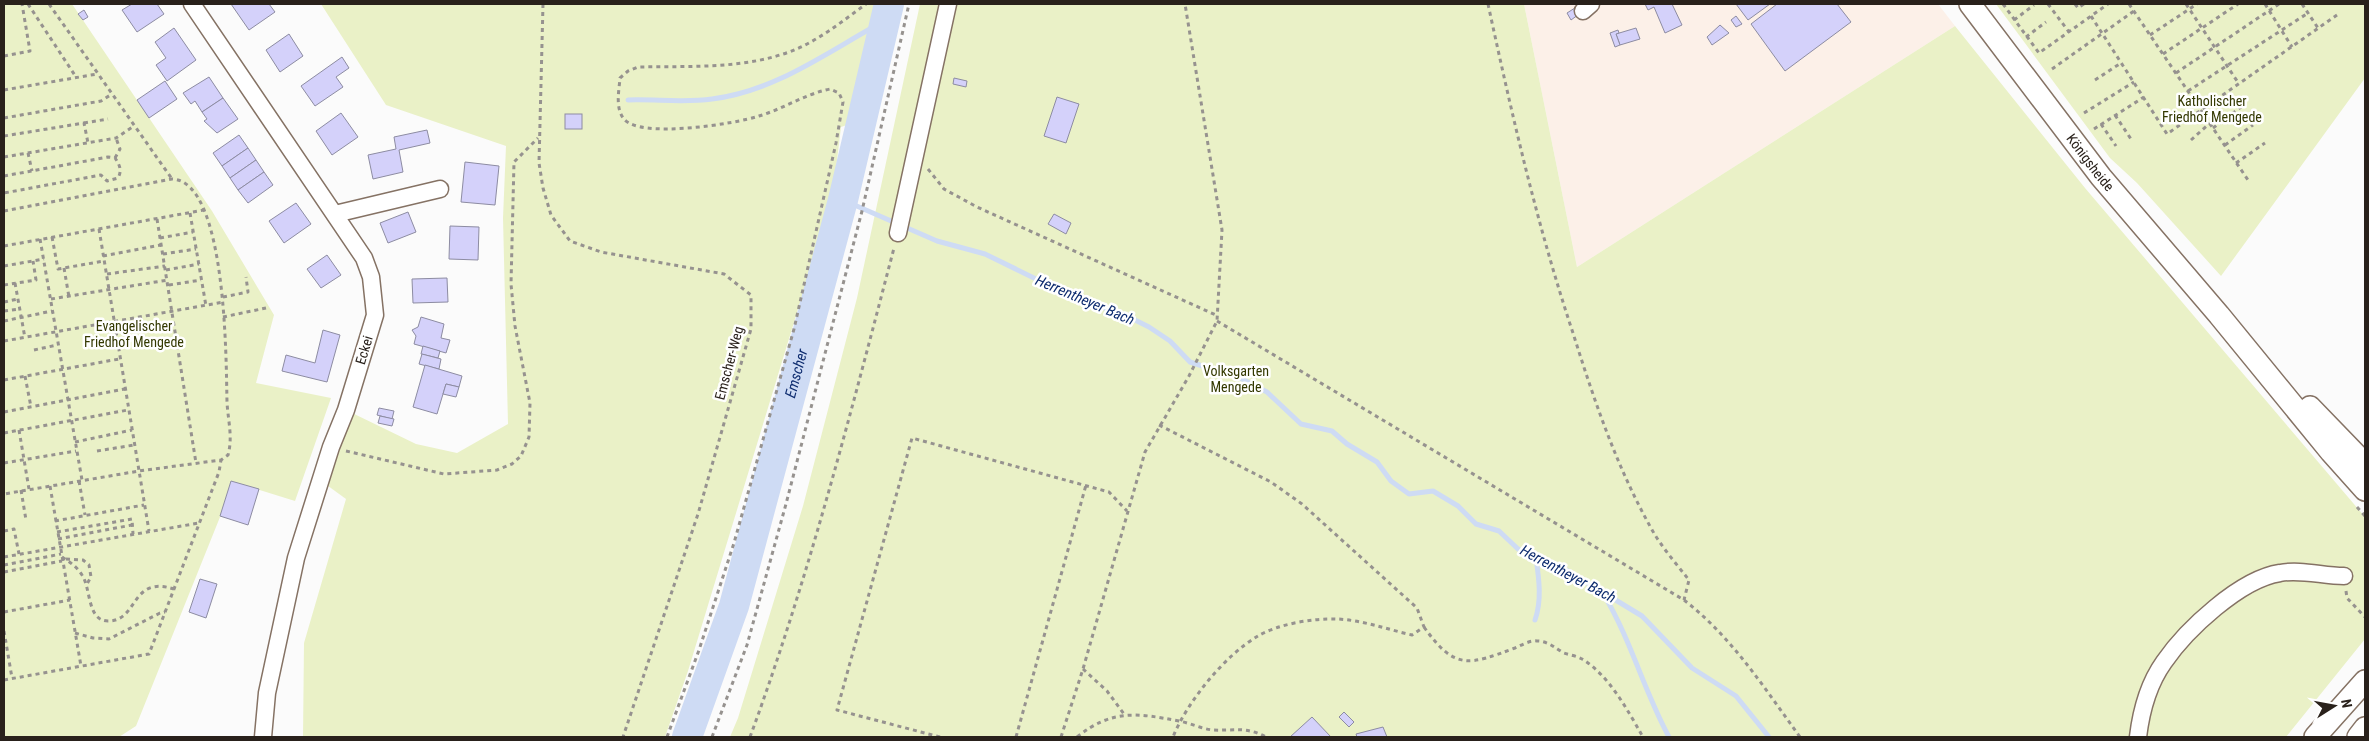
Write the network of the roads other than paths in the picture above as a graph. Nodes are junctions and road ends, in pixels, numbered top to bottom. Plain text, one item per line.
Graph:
1 (192, 4) edge
2 (948, 4) edge
3 (1970, 4) edge
4 (440, 189) dead end
5 (335, 214) junction
6 (898, 232) road end
7 (2218, 314) junction
8 (2365, 464) edge
9 (2365, 490) edge
10 (2344, 576) road end
11 (2365, 681) edge
12 (2365, 728) edge
13 (263, 737) edge
14 (2138, 737) edge
15 (2315, 737) edge
16 (2358, 737) edge

1 - 5 street, Eckei
2 - 6 street
3 - 7 main road, Königsheide
4 - 5 street
5 - 13 street, Eckei
7 - 8 main road, Königsheide
7 - 9 main road, Königsheide
10 - 14 street
11 - 15 main road
12 - 16 main road

